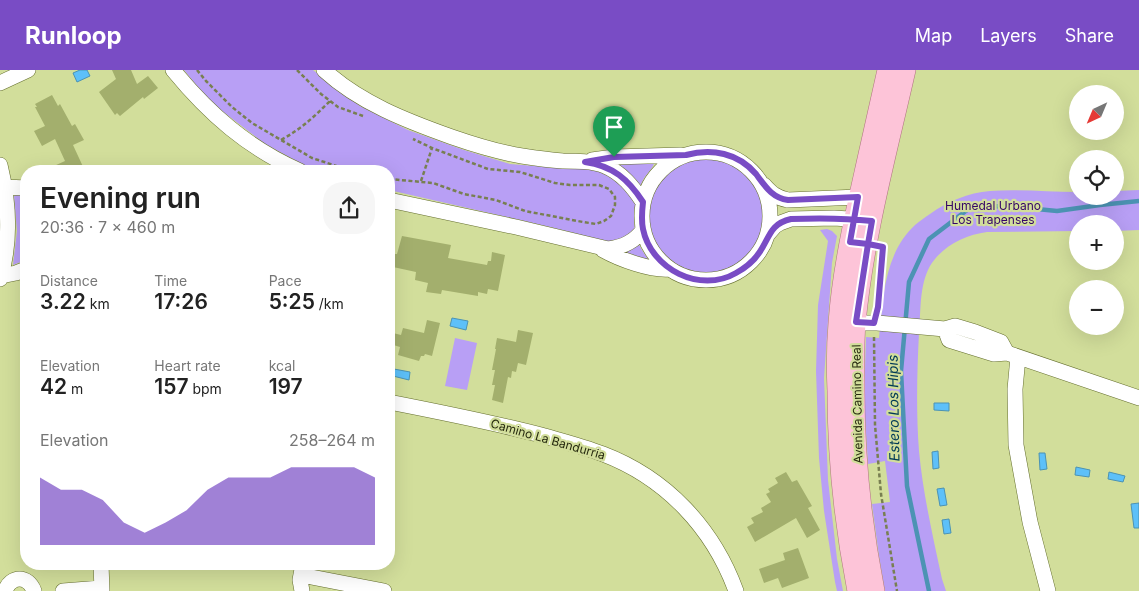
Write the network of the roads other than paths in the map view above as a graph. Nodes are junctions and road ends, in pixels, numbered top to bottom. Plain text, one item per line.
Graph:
1 (28, 70) edge
2 (173, 70) edge
3 (324, 70) edge
4 (887, 70) edge
5 (906, 70) edge
6 (0, 83) edge
7 (686, 155) junction
8 (585, 162) junction
9 (0, 164) edge
10 (289, 165) edge
11 (763, 184) junction
12 (5, 187) junction
13 (20, 188) edge
14 (867, 198) junction
15 (395, 201) edge
16 (643, 202) junction
17 (863, 220) junction
18 (643, 230) junction
19 (768, 234) junction
20 (599, 248) junction
21 (670, 269) junction
22 (20, 271) edge
23 (0, 278) edge
24 (861, 323) junction
25 (1013, 355) junction
26 (1139, 398) edge
27 (395, 403) edge
28 (101, 570) edge
29 (302, 570) edge
30 (306, 570) edge
31 (101, 590) edge
32 (5, 591) edge
33 (34, 591) edge
34 (63, 591) edge
35 (302, 591) edge
36 (384, 591) edge
37 (736, 591) edge
38 (857, 591) edge
39 (875, 591) edge
40 (1048, 591) edge

1 - 6 street
2 - 10 street
3 - 8 street
4 - 14 main road, Avenida Camino Real
5 - 14 main road, Avenida Camino Real
7 - 8 street
7 - 11 street
7 - 16 street
8 - 16 street
9 - 12 street
11 - 14 street
11 - 19 street
12 - 13 street
12 - 23 street
14 - 17 main road, Avenida Camino Real
15 - 20 street
16 - 18 street
17 - 19 street
17 - 24 main road, Avenida Camino Real
18 - 20 street
18 - 21 street
19 - 21 street
20 - 21 street
22 - 23 street
24 - 25 street
24 - 38 main road, Avenida Camino Real
24 - 39 main road, Avenida Camino Real
25 - 26 street
25 - 40 street
27 - 37 street, Camino La Bandurria
28 - 31 street
29 - 35 street
30 - 36 street
31 - 34 street
32 - 33 street

